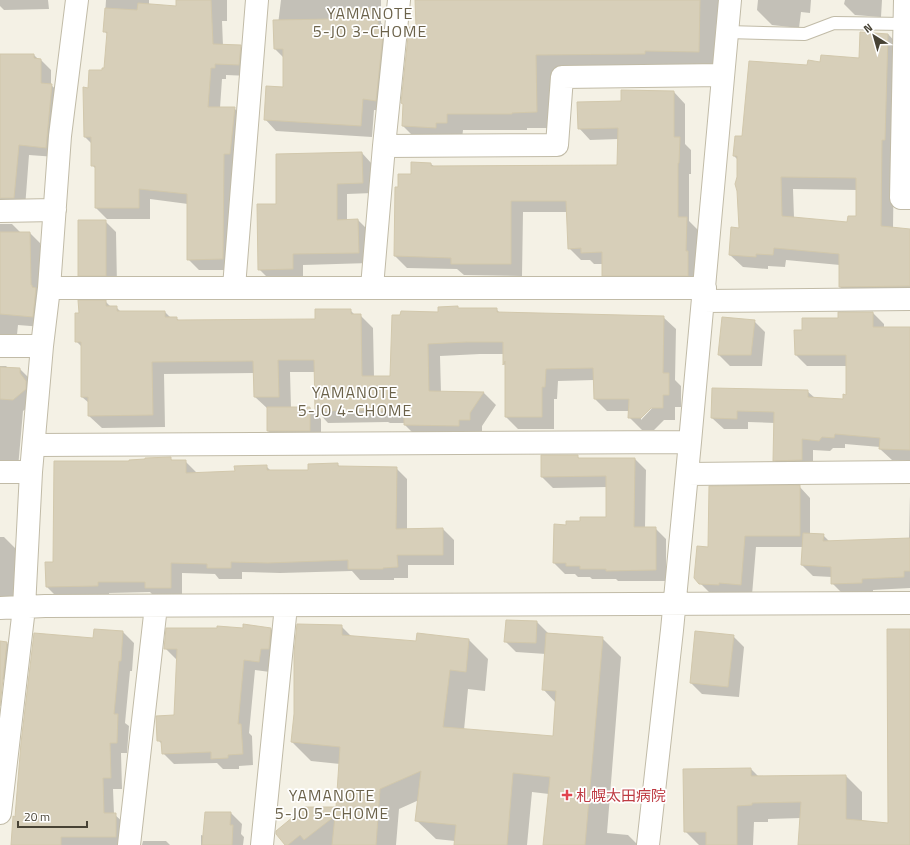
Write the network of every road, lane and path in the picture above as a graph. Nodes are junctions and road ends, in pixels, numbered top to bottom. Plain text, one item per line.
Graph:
1 (77, 0) edge
2 (257, 0) edge
3 (400, 0) edge
4 (730, 0) edge
5 (905, 0) edge
6 (905, 24) junction
7 (727, 32) junction
8 (723, 75) junction
9 (384, 146) junction
10 (910, 198) edge
11 (55, 210) junction
12 (0, 211) edge
13 (234, 287) junction
14 (372, 287) junction
15 (50, 288) junction
16 (704, 294) junction
17 (910, 299) edge
18 (0, 346) edge
19 (42, 346) junction
20 (690, 442) junction
21 (35, 444) junction
22 (0, 472) edge
23 (31, 472) junction
24 (910, 472) edge
25 (687, 474) junction
26 (910, 603) edge
27 (674, 604) junction
28 (156, 606) junction
29 (286, 606) junction
30 (0, 608) edge
31 (24, 608) junction
32 (0, 813) edge
33 (129, 845) edge
34 (262, 845) edge
35 (648, 845) edge

1 - 11 street
2 - 13 street
3 - 9 street
4 - 7 street
5 - 6 street
6 - 7 lane
6 - 10 street
7 - 8 street
8 - 9 street
8 - 16 street
9 - 14 street
11 - 12 street
11 - 15 street
13 - 14 street
13 - 15 street
14 - 16 street
15 - 19 street
16 - 17 street
16 - 20 street
18 - 19 street
19 - 21 street
20 - 21 street
20 - 25 street
21 - 23 street
22 - 23 street
23 - 31 street
24 - 25 street
25 - 27 street
26 - 27 street
27 - 29 street
27 - 35 street
28 - 29 street
28 - 31 street
28 - 33 street
29 - 34 street
30 - 31 street
31 - 32 street

